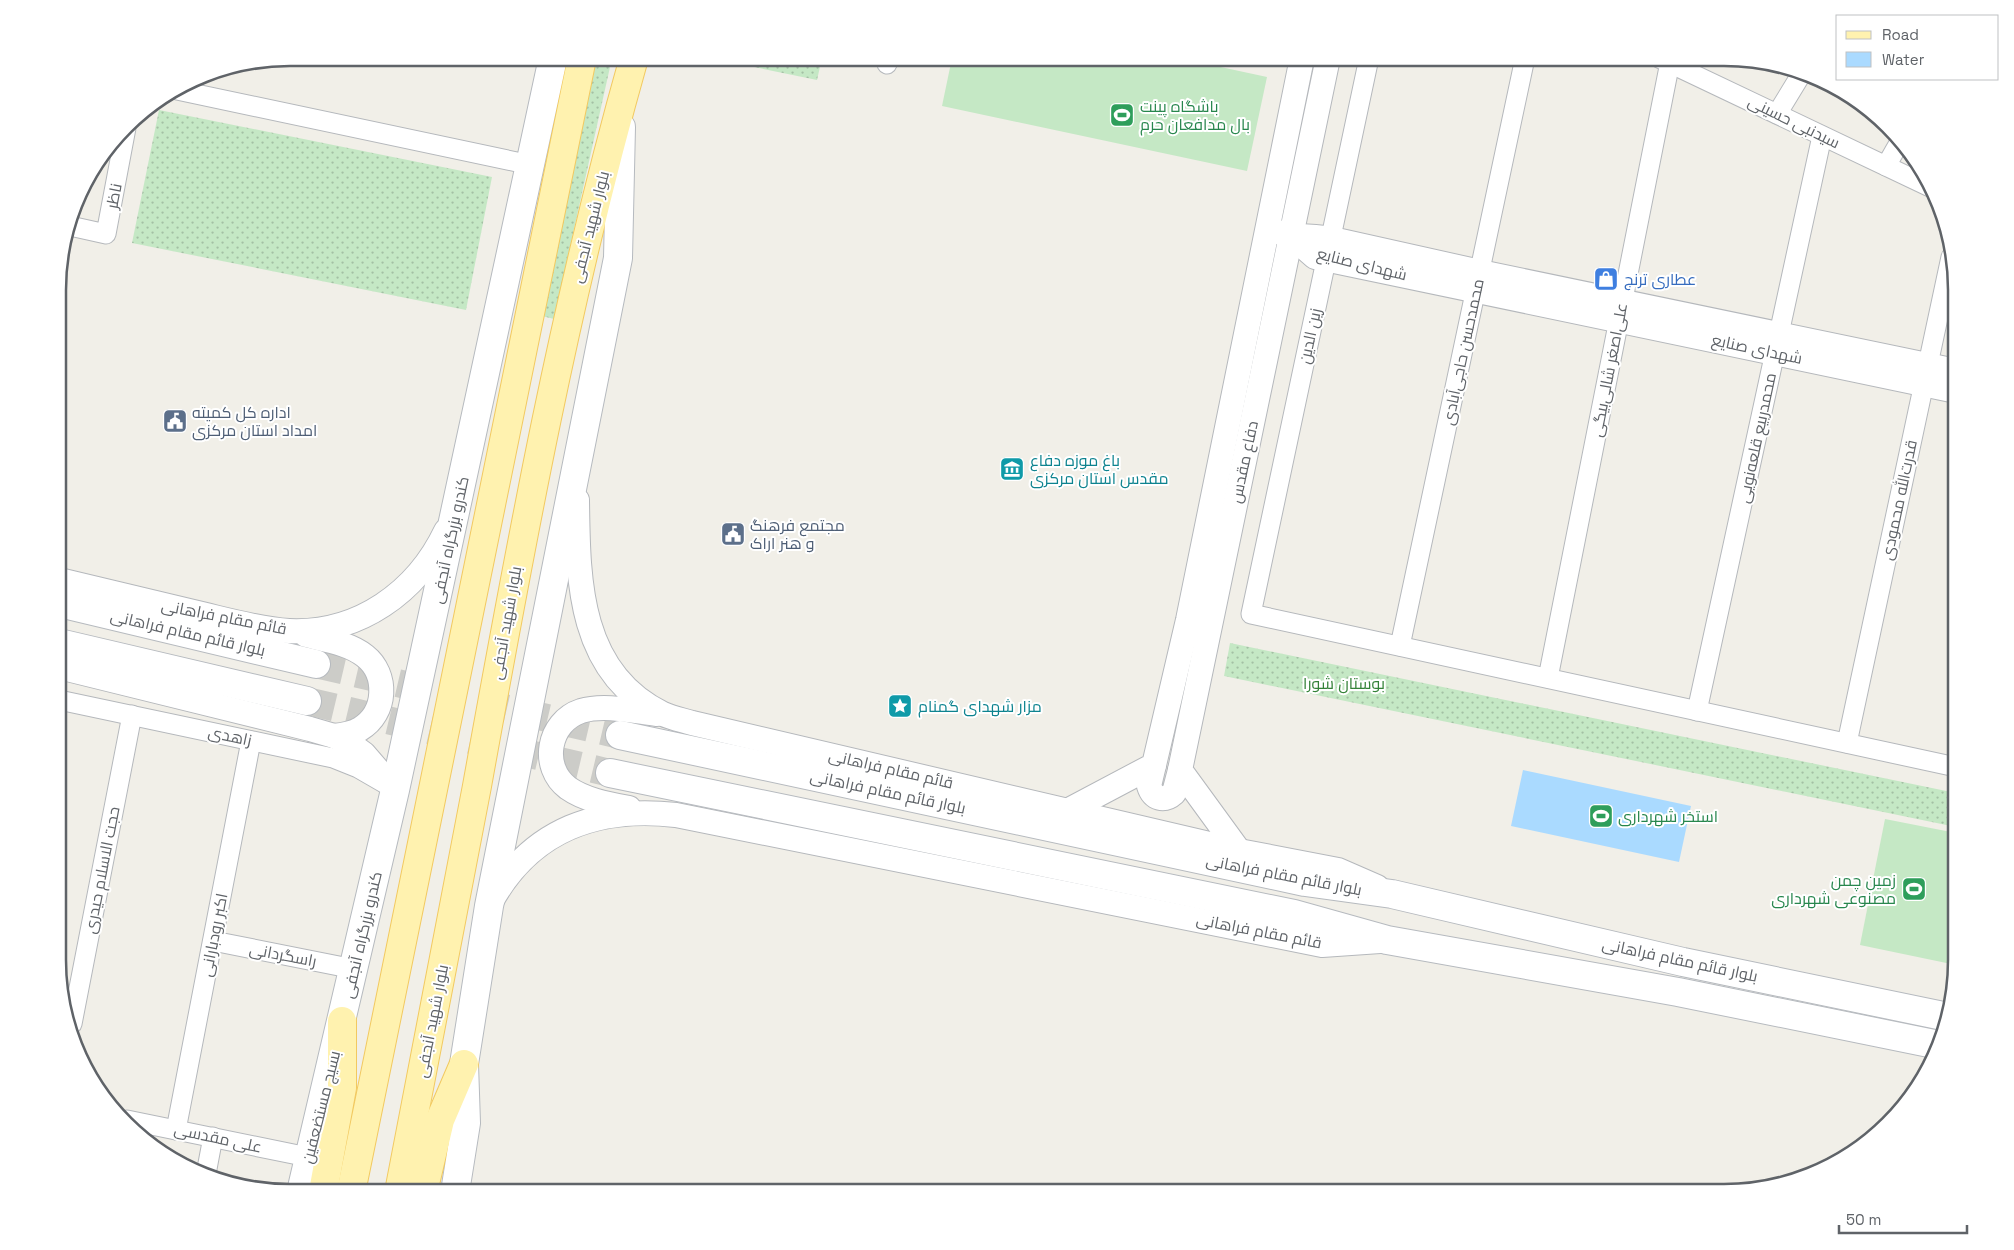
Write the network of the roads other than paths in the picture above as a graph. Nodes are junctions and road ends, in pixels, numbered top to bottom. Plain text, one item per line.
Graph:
1 (551, 66) edge
2 (580, 66) edge
3 (632, 66) edge
4 (1300, 66) edge
5 (1326, 66) edge
6 (1367, 66) edge
7 (1523, 66) edge
8 (1666, 66) edge
9 (1681, 66) edge
10 (1798, 79) edge
11 (186, 92) edge
12 (621, 102) junction
13 (1777, 114) junction
14 (1822, 136) junction
15 (124, 140) edge
16 (1897, 147) edge
17 (531, 165) junction
18 (1886, 166) junction
19 (1920, 182) edge
20 (75, 227) edge
21 (1268, 229) junction
22 (1291, 236) junction
23 (1329, 249) junction
24 (1947, 276) edge
25 (1478, 281) junction
26 (1621, 311) junction
27 (1777, 343) junction
28 (1948, 372) edge
29 (1926, 374) junction
30 (1948, 386) edge
31 (577, 462) junction
32 (457, 508) junction
33 (66, 581) edge
34 (66, 604) edge
35 (289, 631) junction
36 (66, 644) edge
37 (1400, 646) junction
38 (316, 664) tunnel mouth
39 (66, 668) edge
40 (1548, 678) junction
41 (307, 700) tunnel mouth
42 (66, 701) edge
43 (1697, 711) junction
44 (663, 714) junction
45 (132, 715) junction
46 (620, 735) tunnel mouth
47 (334, 736) junction
48 (251, 741) junction
49 (1847, 743) junction
50 (1154, 765) junction
51 (1948, 765) edge
52 (1180, 770) junction
53 (610, 773) tunnel mouth
54 (395, 790) junction
55 (1067, 811) junction
56 (648, 812) junction
57 (1239, 850) junction
58 (1392, 894) junction
59 (489, 906) junction
60 (1387, 940) junction
61 (213, 941) junction
62 (354, 969) junction
63 (1941, 1015) edge
64 (74, 1016) edge
65 (342, 1021) junction
66 (1932, 1044) edge
67 (464, 1064) junction
68 (136, 1122) edge
69 (176, 1130) junction
70 (213, 1137) junction
71 (308, 1157) junction
72 (207, 1168) edge
73 (303, 1184) edge
74 (324, 1184) edge
75 (353, 1184) edge
76 (401, 1184) edge
77 (425, 1184) edge
78 (455, 1184) edge

1 - 17 main road, کندرو بزرگراه آنجفی
2 - 75 main road
3 - 12 main road, بلوار شهید آنجفی
4 - 21 street, دفاع مقدس
5 - 22 street, دفاع مقدس
6 - 23 street, زین الدین
7 - 25 street, محمدحسن حاجی‌آبادی
8 - 26 street, علی‌اصغر شالی‌بیگی
9 - 13 street, سیدنبی حسینی
10 - 13 street
11 - 17 street
12 - 31 main road
12 - 76 main road, بلوار شهید آنجفی
13 - 14 street, سیدنبی حسینی
14 - 18 street, سیدنبی حسینی
14 - 27 street, محمدربیع قلعه‌نویی
15 - 20 street, ناظر
16 - 18 street
17 - 32 main road, کندرو بزرگراه آنجفی
18 - 19 street, سیدنبی حسینی
21 - 22 street, شهدای صنایع
21 - 50 street, دفاع مقدس
22 - 23 street, شهدای صنایع
22 - 52 street, دفاع مقدس
23 - 25 street, شهدای صنایع
23 - 37 street, زین الدین
24 - 29 street, قدرت‌الله محمودی
25 - 26 street, شهدای صنایع
25 - 37 street, محمدحسن حاجی‌آبادی
26 - 27 street, شهدای صنایع
26 - 40 street, علی‌اصغر شالی‌بیگی
27 - 29 street, شهدای صنایع
27 - 43 street, محمدربیع قلعه‌نویی
28 - 29 street, شهدای صنایع
29 - 30 street, شهدای صنایع
29 - 49 street, قدرت‌الله محمودی
31 - 44 street, قائم مقام فراهانی
31 - 59 main road
32 - 35 street, قائم مقام فراهانی
32 - 54 main road, کندرو بزرگراه آنجفی
33 - 35 street, قائم مقام فراهانی
34 - 38 main road, بلوار قائم مقام فراهانی
35 - 47 street
36 - 41 main road
37 - 40 street
39 - 47 street
40 - 43 street
42 - 45 street, زاهدی
43 - 49 street
44 - 55 street, قائم مقام فراهانی
44 - 56 street
45 - 48 street, زاهدی
45 - 64 street, حجت الاسلام حیدری
46 - 58 main road, بلوار قائم مقام فراهانی
47 - 54 street
48 - 54 street, زاهدی
48 - 61 street, اکبر رودبارانی
49 - 51 street
50 - 52 street, دفاع مقدس
50 - 55 street
52 - 57 street
53 - 60 main road, بلوار قائم مقام فراهانی
54 - 62 main road, کندرو بزرگراه آنجفی
55 - 57 street, قائم مقام فراهانی
56 - 59 street, قائم مقام فراهانی
56 - 60 street, قائم مقام فراهانی
57 - 58 street, قائم مقام فراهانی
58 - 63 main road, بلوار قائم مقام فراهانی
59 - 67 main road
60 - 66 main road, بلوار قائم مقام فراهانی
61 - 62 street, راسگردانی
61 - 69 street, اکبر رودبارانی
62 - 65 main road, کندرو بزرگراه آنجفی
65 - 71 main road, بسیج مستضعفین
65 - 74 main road
67 - 77 main road
67 - 78 main road
68 - 69 street, علی مقدسی
69 - 70 street, علی مقدسی
70 - 71 street, علی مقدسی
70 - 72 street
71 - 73 main road, بسیج مستضعفین

